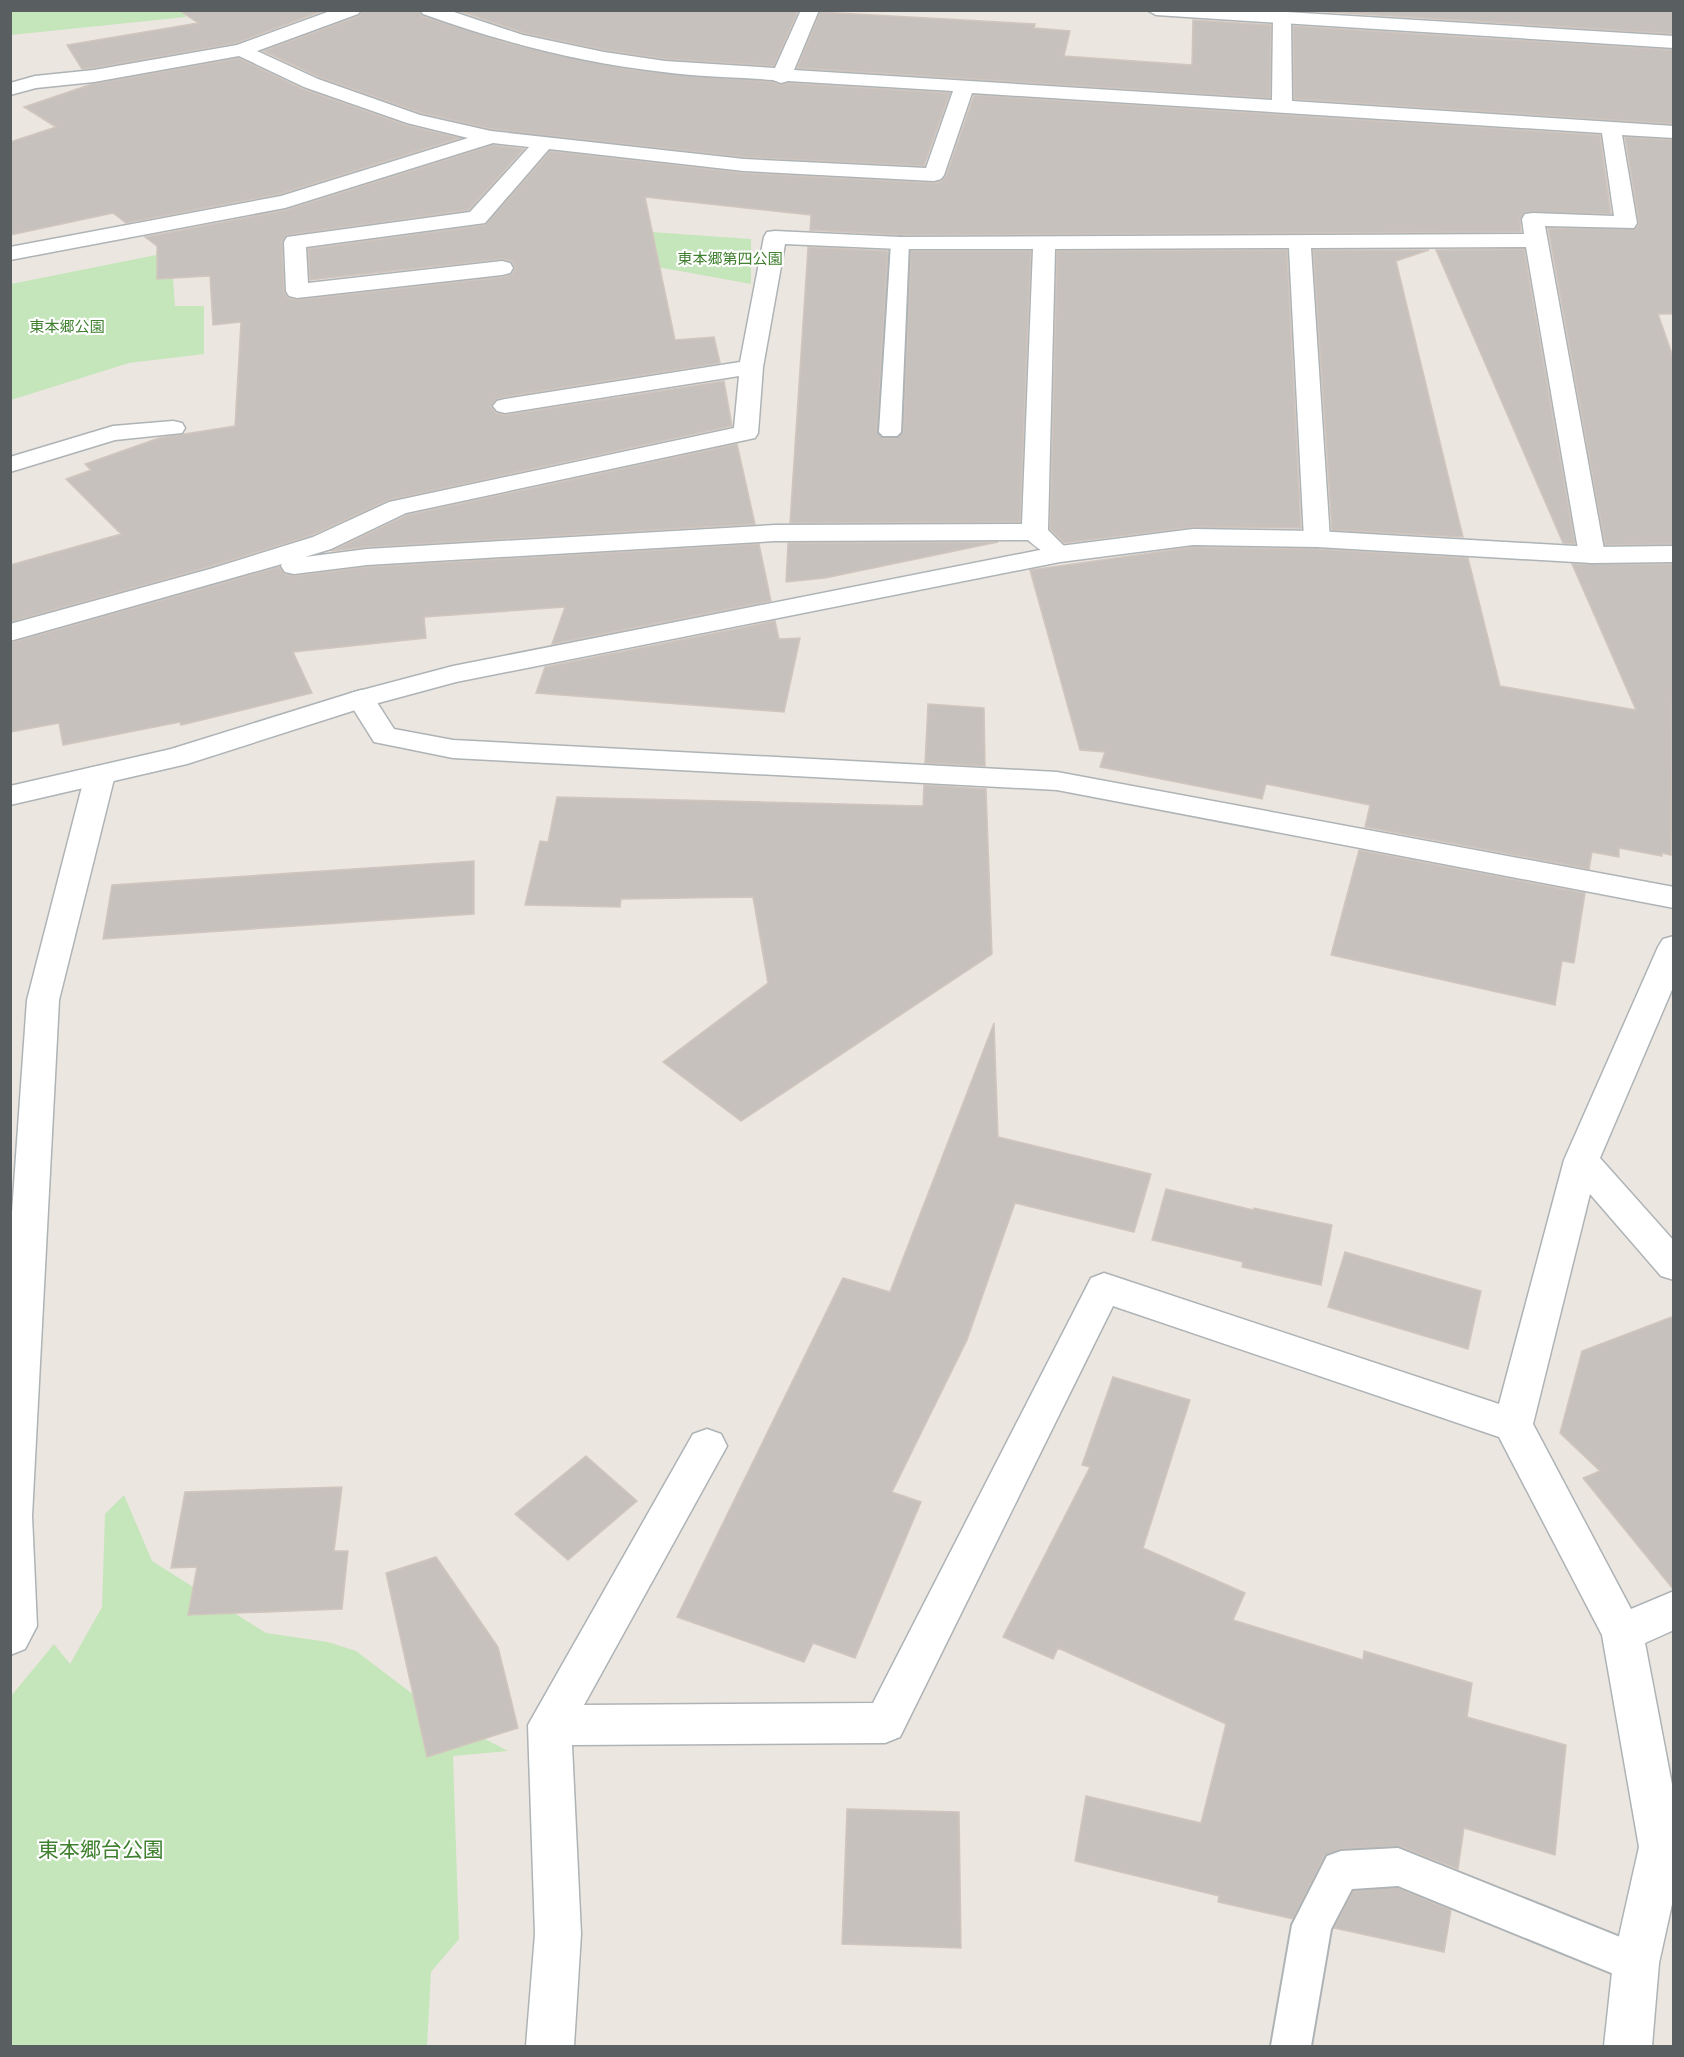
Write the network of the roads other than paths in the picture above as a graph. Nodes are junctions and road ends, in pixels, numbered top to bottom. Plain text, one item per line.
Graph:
1 (352, 10) edge
2 (429, 10) edge
3 (810, 10) edge
4 (1156, 10) edge
5 (1280, 14) edge
6 (1674, 42) edge
7 (241, 50) junction
8 (781, 77) junction
9 (965, 86) junction
10 (10, 88) edge
11 (1282, 107) junction
12 (1611, 127) junction
13 (1674, 132) edge
14 (492, 137) junction
15 (544, 143) junction
16 (1536, 240) junction
17 (1300, 242) junction
18 (900, 243) junction
19 (1044, 243) junction
20 (10, 254) edge
21 (501, 268) dead end
22 (751, 367) junction
23 (505, 406) dead end
24 (173, 428) dead end
25 (890, 432) dead end
26 (10, 465) edge
27 (1035, 532) junction
28 (1317, 539) junction
29 (1060, 554) junction
30 (1674, 554) edge
31 (1592, 555) junction
32 (219, 575) junction
33 (10, 633) edge
34 (361, 699) junction
35 (100, 776) junction
36 (10, 795) edge
37 (1674, 898) edge
38 (1674, 946) edge
39 (1581, 1160) junction
40 (1674, 1266) edge
41 (1513, 1425) junction
42 (707, 1446) dead end
43 (1674, 1610) edge
44 (1622, 1633) junction
45 (10, 1636) edge
46 (550, 1725) junction
47 (1667, 1856) edge
48 (1636, 1963) junction
49 (550, 2046) edge
50 (1291, 2046) edge
51 (1628, 2046) edge

1 - 7 street
2 - 8 street
3 - 8 street
4 - 5 street
5 - 6 street
5 - 11 street
7 - 10 street
7 - 14 street
8 - 9 street
9 - 11 street
9 - 15 street
11 - 12 street
12 - 13 street
12 - 16 street
14 - 15 street
14 - 20 street
15 - 21 street
16 - 17 street
16 - 31 street
17 - 19 street
17 - 28 street
18 - 19 street
18 - 22 street
18 - 25 lane
19 - 27 street
22 - 23 street
22 - 32 street
24 - 26 street
27 - 29 street
27 - 32 street
28 - 29 street
28 - 31 street
29 - 34 street
30 - 31 street
32 - 33 street
34 - 35 street
34 - 37 street
35 - 36 street
35 - 45 street
38 - 39 street
39 - 40 street
39 - 41 street
41 - 44 street
41 - 46 street
42 - 46 street
43 - 44 street
44 - 47 street
46 - 49 street
47 - 48 street
48 - 50 lane
48 - 51 street

